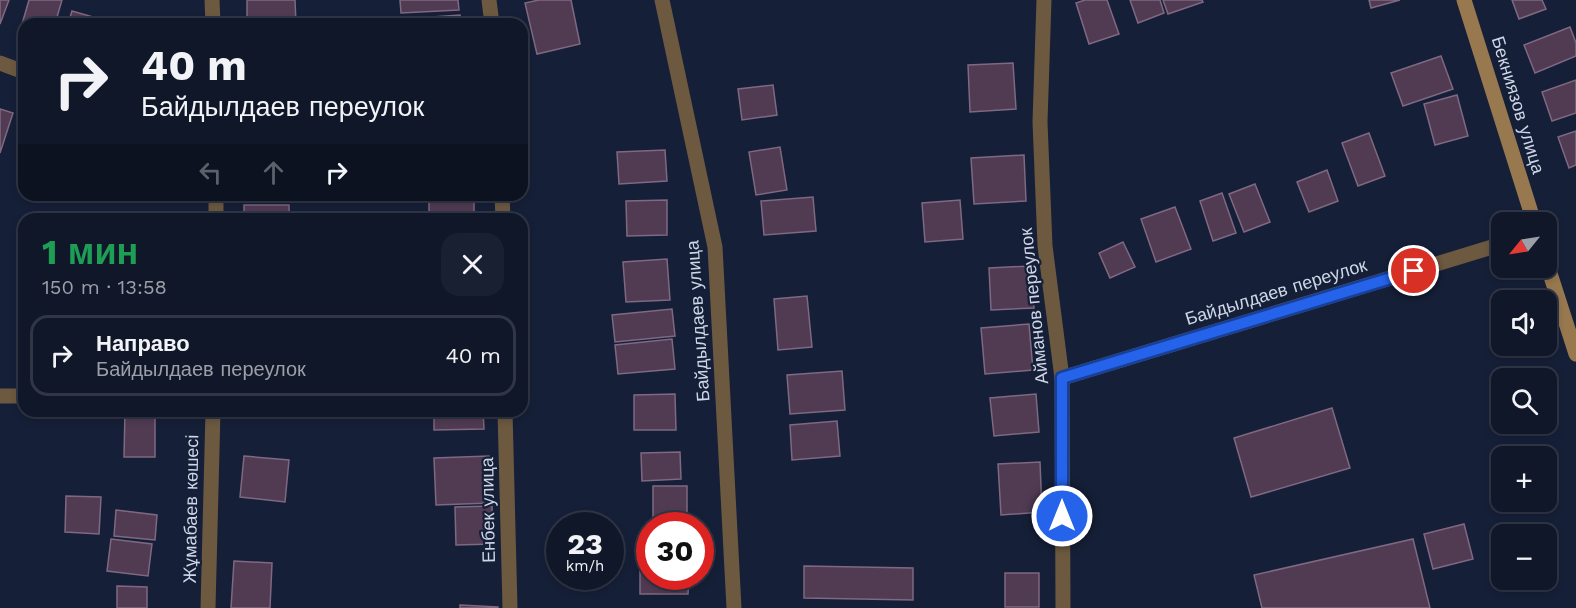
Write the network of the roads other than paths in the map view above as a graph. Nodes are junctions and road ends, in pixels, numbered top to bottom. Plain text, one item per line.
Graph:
1 (212, 0) edge
2 (489, 0) edge
3 (662, 0) edge
4 (1044, 0) edge
5 (1464, 0) edge
6 (213, 18) edge
7 (491, 18) edge
8 (0, 63) edge
9 (18, 70) edge
10 (1531, 212) edge
11 (1491, 247) edge
12 (1551, 278) edge
13 (1576, 354) edge
14 (1062, 378) junction
15 (0, 396) edge
16 (18, 396) edge
17 (213, 417) edge
18 (505, 417) edge
19 (208, 608) edge
20 (510, 608) edge
21 (734, 608) edge
22 (1063, 608) edge

1 - 6 street
2 - 7 street
3 - 21 street, Байдылдаев улица
4 - 14 street, Айманов переулок
5 - 10 street, Бекниязов улица
8 - 9 street
11 - 14 street, Байдылдаев переулок
12 - 13 street
14 - 22 street, Айманов переулок
15 - 16 street
17 - 19 street, Жұмабаев көшесі
18 - 20 street, Енбек улица

